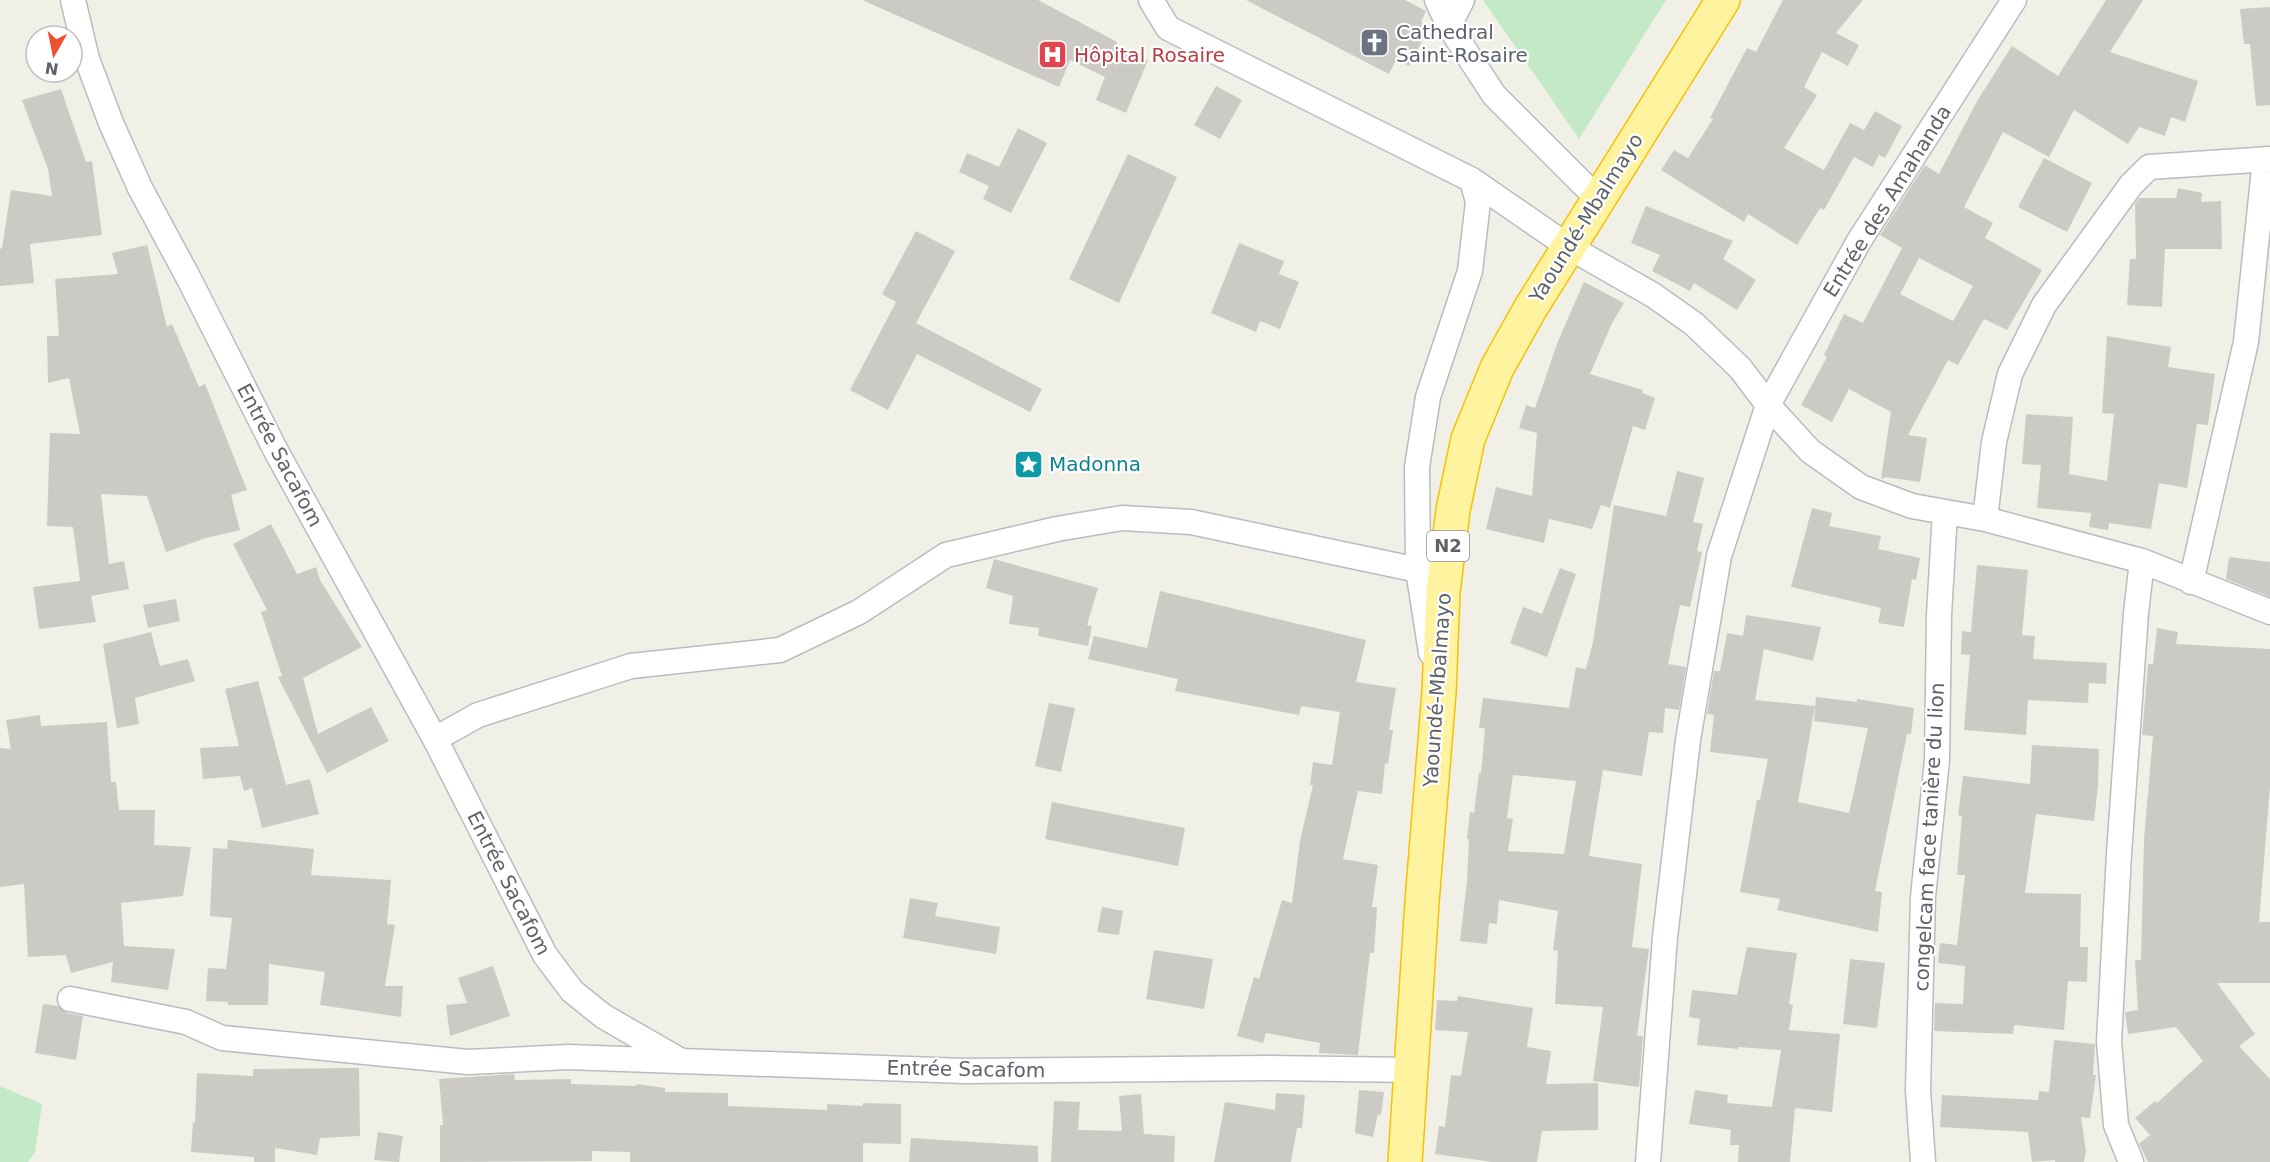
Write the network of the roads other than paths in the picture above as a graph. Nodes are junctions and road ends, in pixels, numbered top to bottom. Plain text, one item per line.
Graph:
1 (73, 0) edge
2 (1151, 0) edge
3 (1437, 0) edge
4 (1462, 0) edge
5 (1723, 0) edge
6 (2014, 0) edge
7 (1449, 26) junction
8 (2267, 159) edge
9 (1472, 180) junction
10 (1598, 199) junction
11 (1569, 247) junction
12 (1768, 405) junction
13 (1945, 512) junction
14 (1985, 519) junction
15 (2142, 561) junction
16 (1418, 570) junction
17 (2191, 582) junction
18 (2270, 612) edge
19 (1439, 692) junction
20 (435, 739) junction
21 (70, 999) dead end
22 (681, 1061) junction
23 (1413, 1070) junction
24 (1405, 1162) edge
25 (1648, 1162) edge
26 (1923, 1162) edge
27 (2131, 1162) edge

1 - 20 street, Entrée Sacafom
2 - 9 street
3 - 7 street
4 - 7 street
5 - 10 highway, Yaoundé-Mbalmayo / N2
6 - 12 street, Entrée des Amahanda
7 - 10 street
8 - 14 street
8 - 17 street
9 - 11 street
9 - 16 street
10 - 11 highway, Yaoundé-Mbalmayo / N2
11 - 12 street
11 - 19 highway, Yaoundé-Mbalmayo / N2
12 - 13 street
12 - 25 street, Entrée des Amahanda
13 - 14 street
13 - 26 street, congelcam face tanière du lion
14 - 15 street
15 - 17 street
15 - 27 street
16 - 19 street
16 - 20 street
17 - 18 street
19 - 23 highway, Yaoundé-Mbalmayo / N2
20 - 22 street, Entrée Sacafom
21 - 22 street
22 - 23 street, Entrée Sacafom
23 - 24 highway, Yaoundé-Mbalmayo / N2

